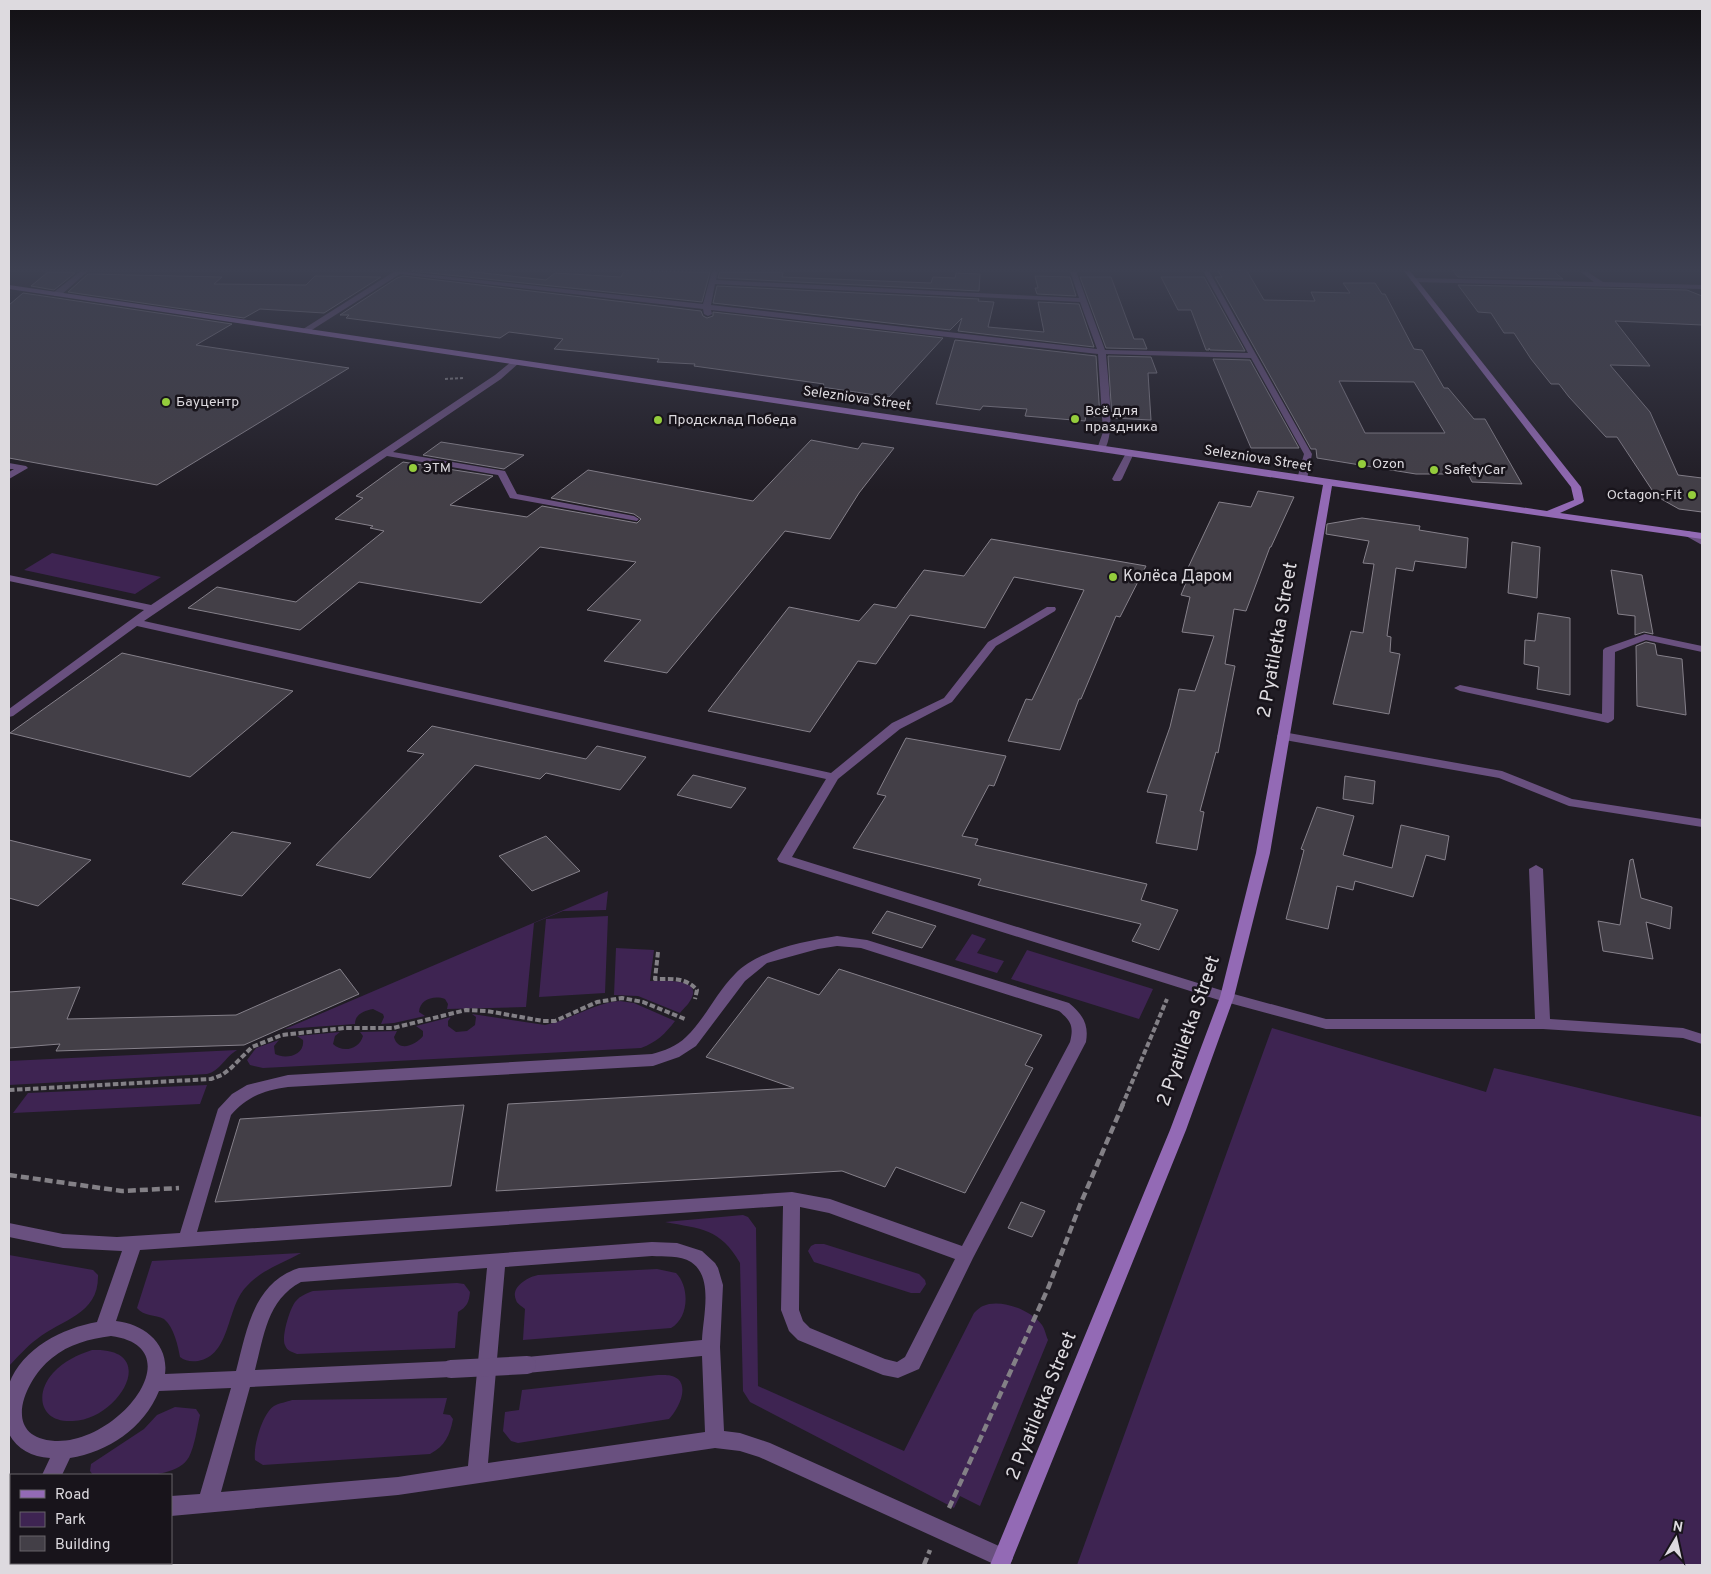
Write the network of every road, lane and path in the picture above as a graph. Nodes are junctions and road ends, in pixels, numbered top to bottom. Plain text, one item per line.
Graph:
1 (392, 344) edge
2 (1029, 344) edge
3 (1099, 344) edge
4 (1247, 344) edge
5 (1464, 344) edge
6 (1102, 352) junction
7 (1254, 356) junction
8 (514, 363) junction
9 (1101, 449) junction
10 (386, 452) junction
11 (1130, 453) junction
12 (9, 466) edge
13 (9, 476) edge
14 (1117, 479) dead end
15 (1302, 479) junction
16 (1328, 483) junction
17 (1549, 514) junction
18 (634, 519) dead end
19 (1690, 534) junction
20 (1702, 536) edge
21 (1702, 542) edge
22 (9, 578) edge
23 (154, 609) junction
24 (1051, 609) dead end
25 (136, 622) junction
26 (1702, 649) edge
27 (1460, 688) dead end
28 (9, 714) edge
29 (1283, 736) junction
30 (833, 776) junction
31 (1702, 822) edge
32 (1536, 869) dead end
33 (1174, 981) junction
34 (1227, 997) junction
35 (1543, 1024) junction
36 (703, 1026) junction
37 (1702, 1039) edge
38 (9, 1090) edge
39 (9, 1175) edge
40 (181, 1188) dead end
41 (792, 1199) junction
42 (9, 1230) edge
43 (186, 1240) junction
44 (134, 1242) junction
45 (966, 1256) junction
46 (497, 1259) junction
47 (104, 1329) junction
48 (712, 1347) junction
49 (243, 1378) junction
50 (153, 1383) junction
51 (12, 1389) edge
52 (715, 1439) junction
53 (63, 1450) junction
54 (52, 1474) edge
55 (477, 1474) junction
56 (208, 1502) junction
57 (172, 1506) edge
58 (940, 1530) junction
59 (1002, 1562) edge
60 (924, 1565) edge

1 - 8 street, Selezniova Street
2 - 6 street
3 - 6 street
4 - 7 street
5 - 17 street
6 - 7 street
6 - 9 street
7 - 15 street
8 - 9 street, Selezniova Street
8 - 10 street
9 - 11 street, Selezniova Street
10 - 18 street
10 - 23 street
11 - 14 street
11 - 15 street, Selezniova Street
12 - 13 street
15 - 16 street, Selezniova Street
16 - 17 street, Selezniova Street
16 - 29 street, 2 Pyatiletka Street
17 - 19 street, Selezniova Street
19 - 20 street, Selezniova Street
19 - 21 street
22 - 23 street
23 - 25 street
24 - 30 street
25 - 28 street
25 - 30 street
26 - 27 street
29 - 31 street
29 - 34 street, 2 Pyatiletka Street
30 - 33 street
32 - 35 street
33 - 34 street
33 - 58 path
34 - 35 street
34 - 59 street, 2 Pyatiletka Street
35 - 37 street
36 - 38 path
36 - 43 street
36 - 45 street
39 - 40 path
41 - 43 street
41 - 45 street
41 - 45 street
42 - 44 street
43 - 44 street
44 - 47 street
46 - 48 street
46 - 49 street
46 - 55 street
47 - 50 street
47 - 51 street
48 - 49 street, bridge
48 - 52 street
49 - 50 street
49 - 56 street
50 - 53 street
51 - 53 street
52 - 55 street
52 - 58 street
53 - 54 street
55 - 56 street
56 - 57 street
58 - 59 street
58 - 60 path

